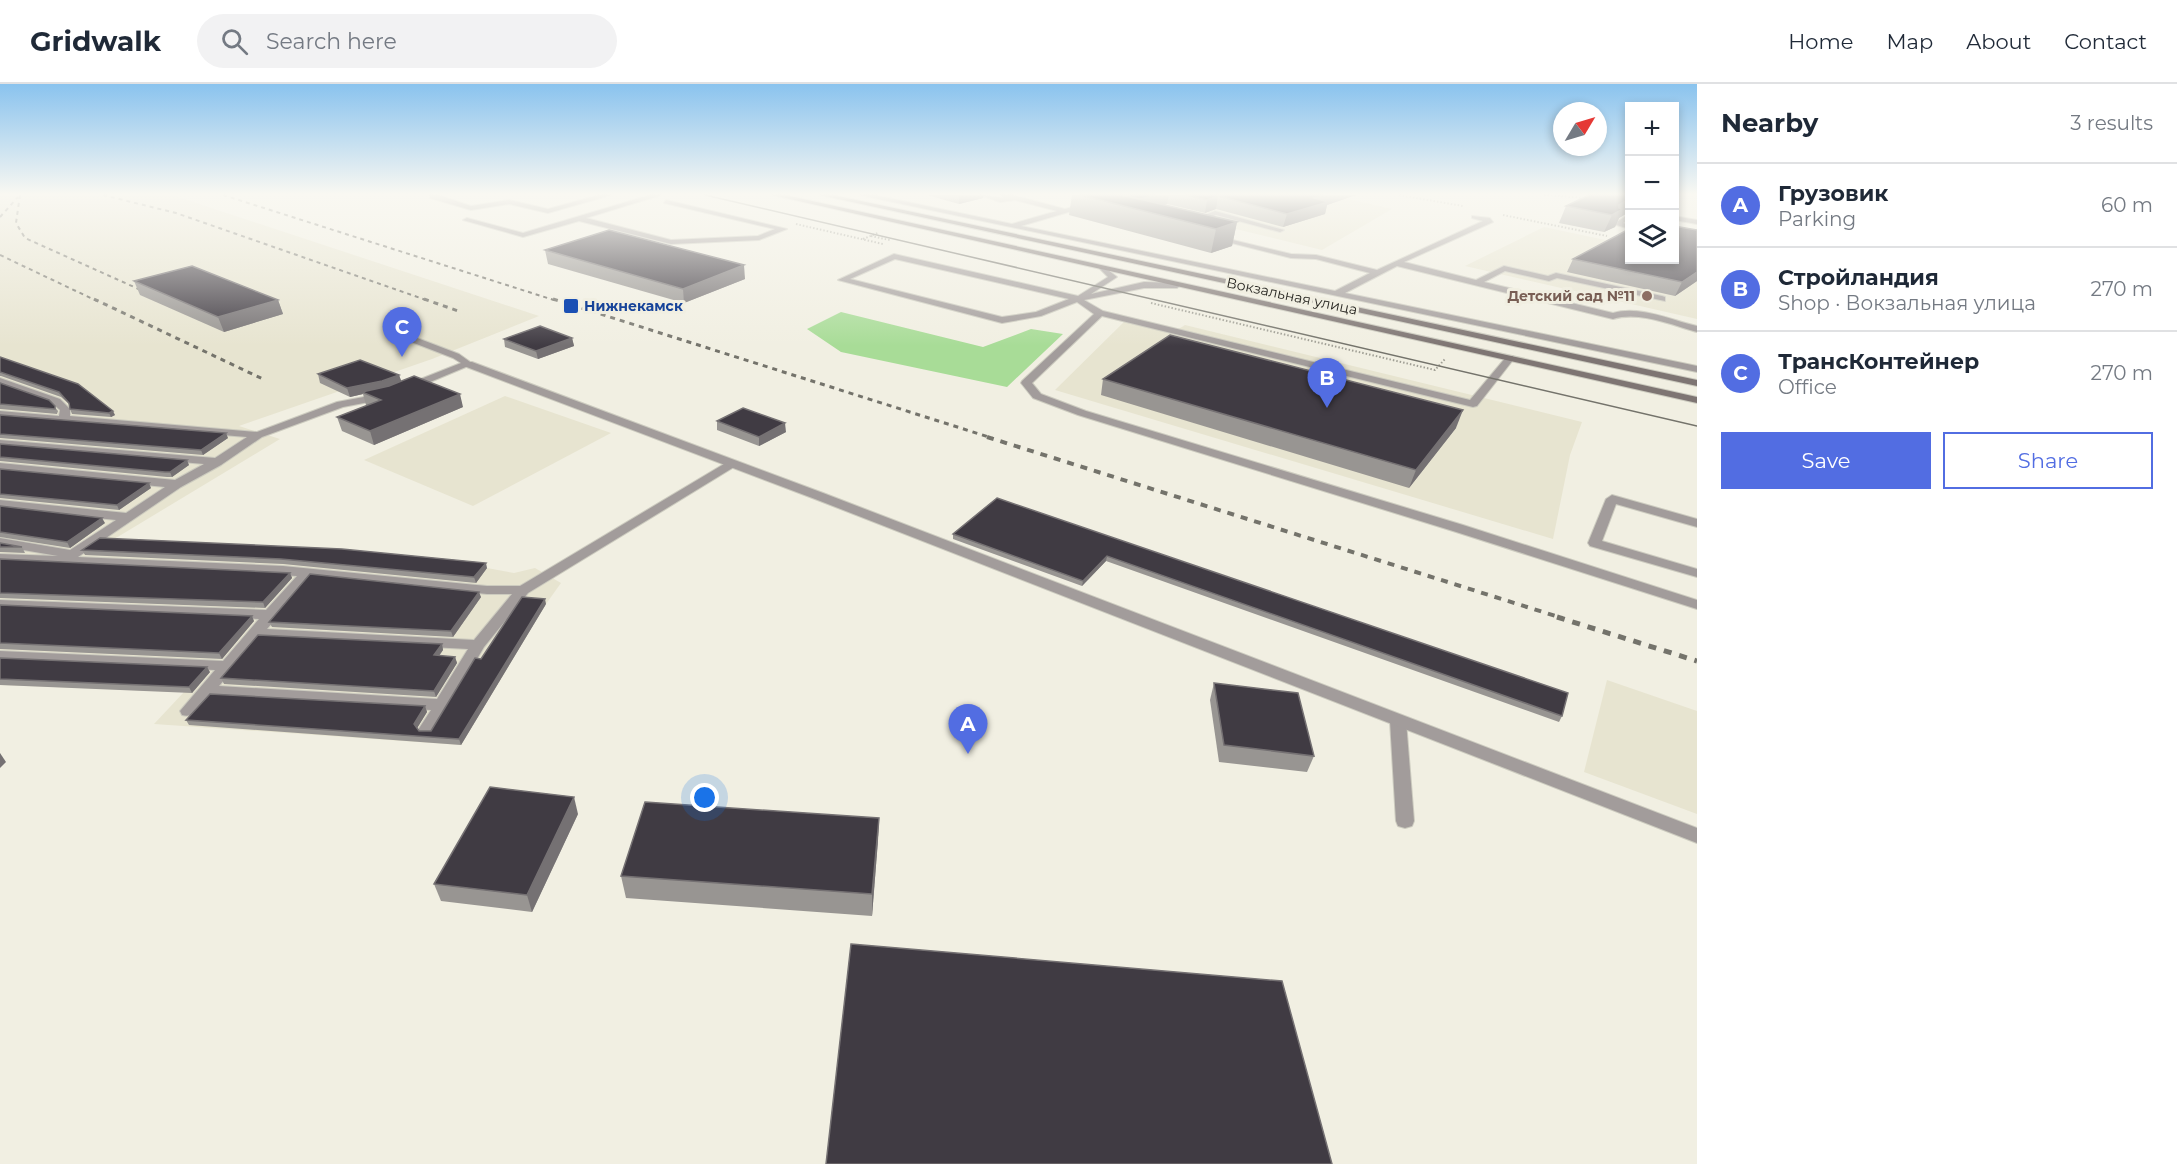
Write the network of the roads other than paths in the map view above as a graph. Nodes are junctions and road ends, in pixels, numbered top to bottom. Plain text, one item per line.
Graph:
1 (1001, 245) edge
2 (1057, 245) edge
3 (1105, 245) edge
4 (1247, 245) edge
5 (1434, 245) edge
6 (1396, 263) junction
7 (1103, 268) junction
8 (1376, 272) junction
9 (1476, 283) junction
10 (1177, 285) junction
11 (1336, 294) junction
12 (1078, 299) junction
13 (1662, 299) edge
14 (1100, 314) junction
15 (1697, 329) edge
16 (396, 333) dead end
17 (1510, 358) junction
18 (468, 364) junction
19 (1697, 369) edge
20 (0, 381) edge
21 (1697, 383) edge
22 (1697, 400) edge
23 (0, 414) edge
24 (64, 419) junction
25 (258, 435) junction
26 (0, 442) edge
27 (217, 462) junction
28 (733, 464) junction
29 (0, 467) edge
30 (177, 484) junction
31 (0, 504) edge
32 (127, 517) junction
33 (1697, 523) edge
34 (0, 542) edge
35 (0, 558) edge
36 (70, 559) junction
37 (309, 572) junction
38 (1697, 573) edge
39 (523, 590) junction
40 (0, 603) edge
41 (1697, 605) edge
42 (268, 615) junction
43 (258, 633) junction
44 (478, 645) junction
45 (0, 656) edge
46 (229, 666) junction
47 (207, 691) junction
48 (443, 705) junction
49 (188, 711) dead end
50 (1398, 721) junction
51 (427, 730) edge
52 (1405, 821) dead end
53 (1697, 836) edge

1 - 7 main road, Вокзальная улица
2 - 21 main road, Вокзальная улица
3 - 11 street
4 - 8 street
5 - 6 street
6 - 8 street
6 - 9 street
7 - 10 main road, Вокзальная улица
7 - 12 street
8 - 11 street
9 - 13 street
9 - 15 street
10 - 12 street
10 - 17 main road, Вокзальная улица
11 - 19 street
12 - 12 street
12 - 14 street
14 - 17 street
14 - 41 street
16 - 18 street
17 - 22 main road, Вокзальная улица
18 - 25 street
18 - 28 street
20 - 24 street
23 - 24 street
24 - 25 street
25 - 27 street
26 - 27 street
27 - 30 street
28 - 39 street
28 - 50 street
29 - 30 street
30 - 32 street
31 - 32 street
32 - 36 street
33 - 38 street
34 - 36 street
35 - 36 street
36 - 37 street
37 - 39 street
37 - 42 street
39 - 44 street
40 - 42 street
42 - 43 street
43 - 44 street
43 - 46 street
44 - 48 street
45 - 46 street
46 - 47 street
47 - 48 street
47 - 49 street
48 - 51 street
50 - 52 street
50 - 53 street

